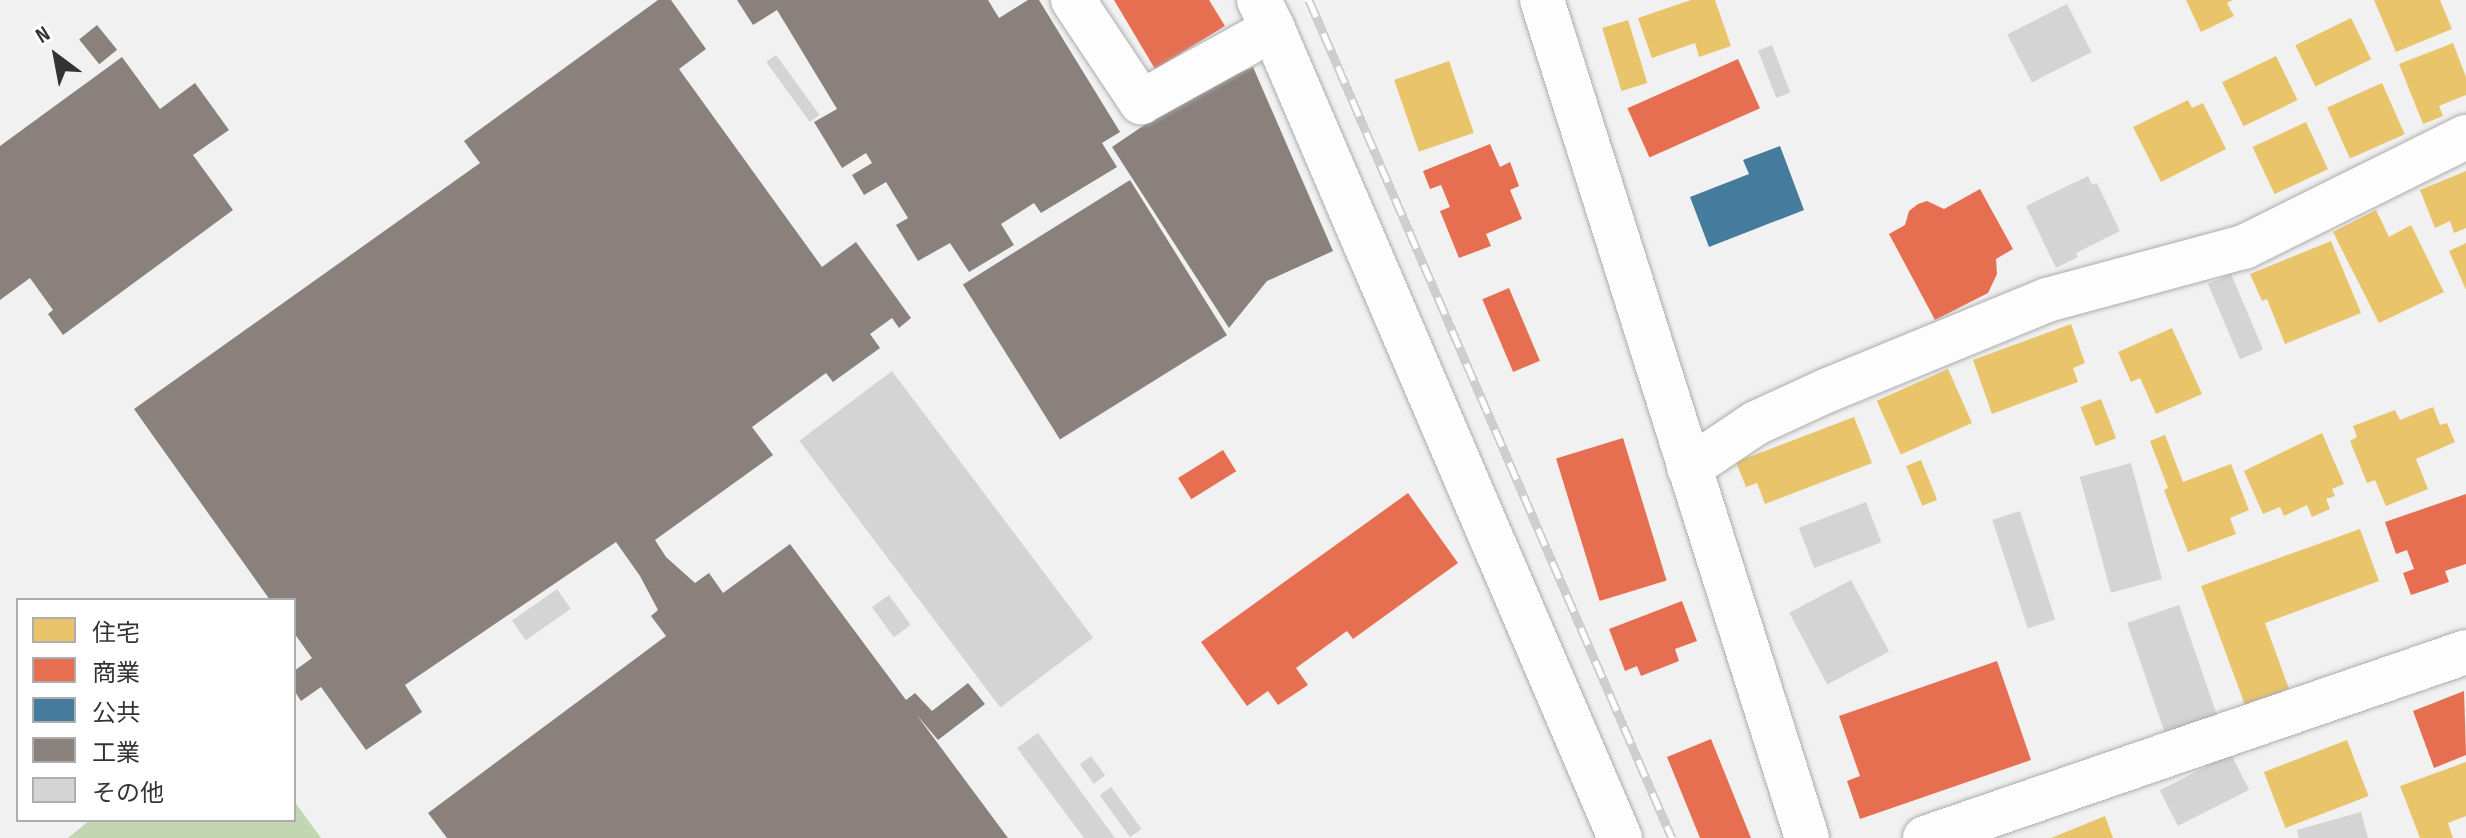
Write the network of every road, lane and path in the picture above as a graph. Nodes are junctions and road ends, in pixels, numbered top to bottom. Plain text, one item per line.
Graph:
1 (1073, 0) edge
2 (1542, 0) edge
3 (1266, 15) edge
4 (2466, 137) edge
5 (1689, 468) junction
6 (2466, 652) edge
7 (1620, 838) edge
8 (1807, 838) edge
9 (1925, 838) edge

1 - 3 street
2 - 5 street
3 - 7 street
4 - 5 street
5 - 8 street
6 - 9 street

